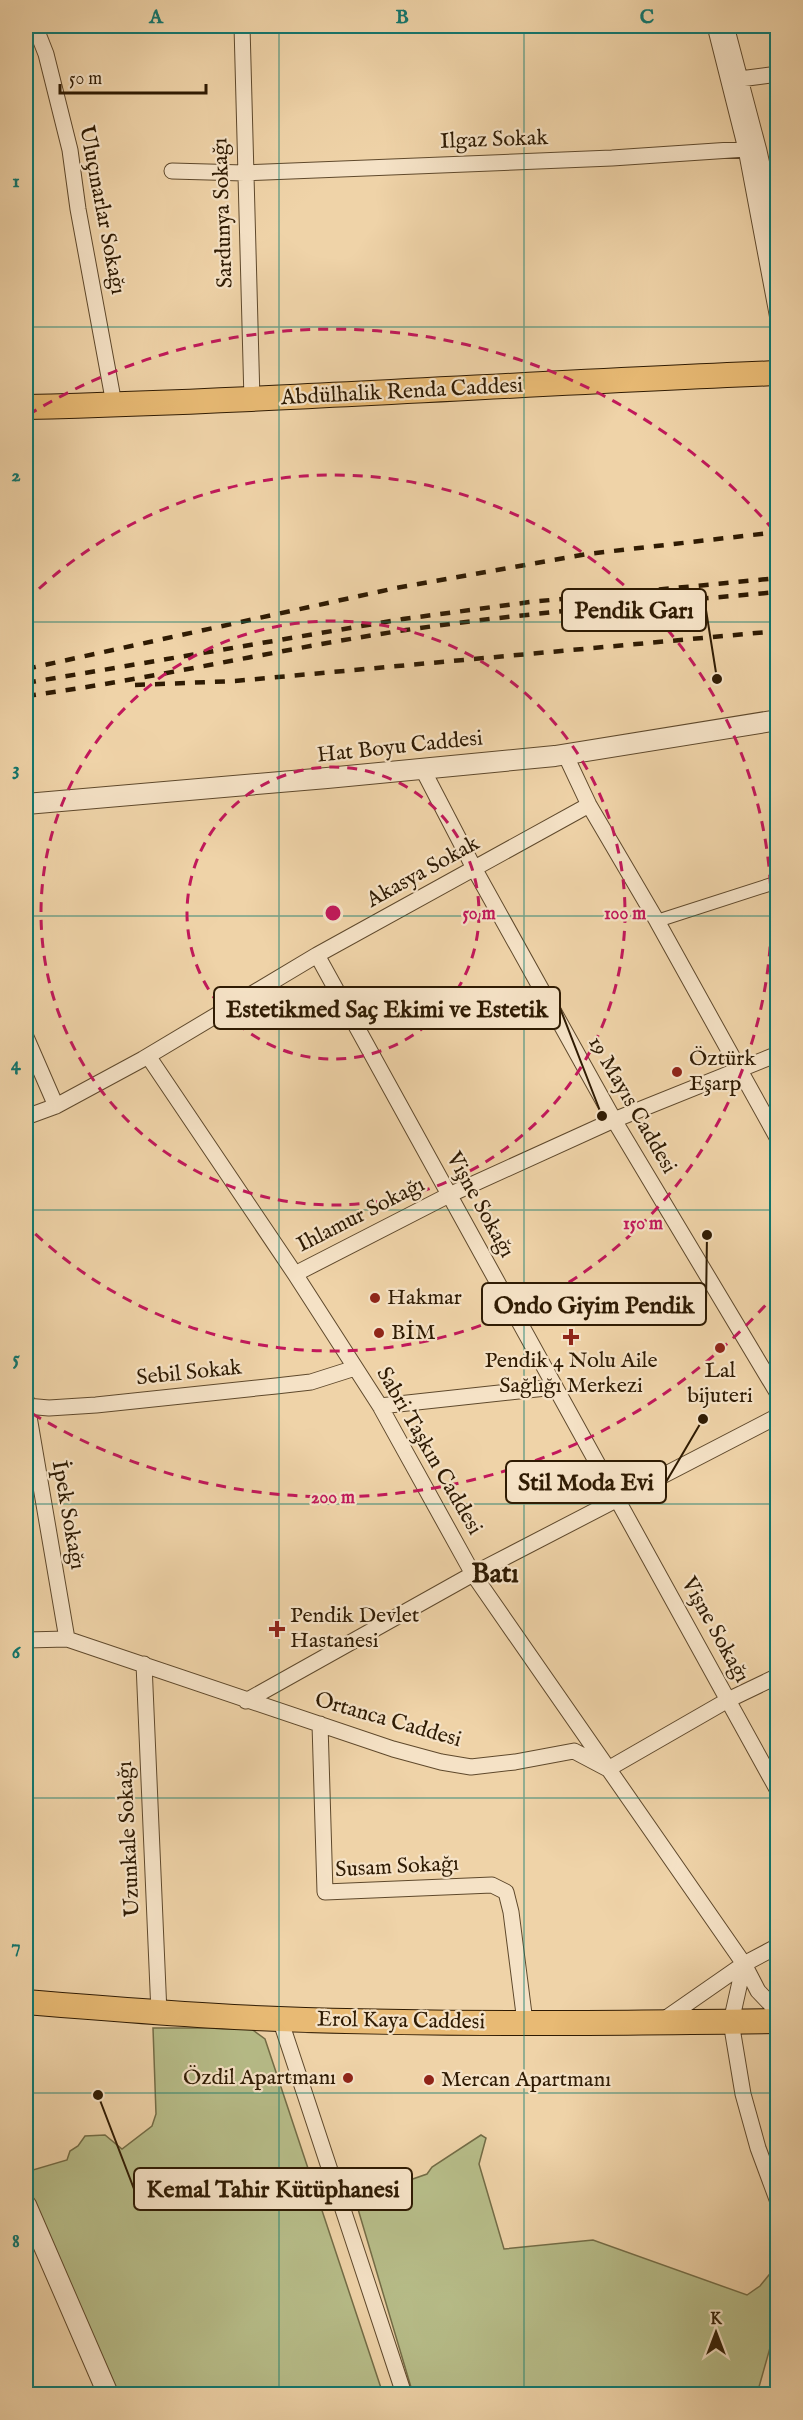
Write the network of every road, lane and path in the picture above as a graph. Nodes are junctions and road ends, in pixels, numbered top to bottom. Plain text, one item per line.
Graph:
1 (35, 26) edge
2 (242, 26) edge
3 (715, 26) edge
4 (726, 26) edge
5 (777, 74) edge
6 (740, 79) junction
7 (746, 149) junction
8 (172, 171) dead end
9 (244, 173) junction
10 (777, 237) edge
11 (777, 319) edge
12 (777, 373) edge
13 (252, 400) junction
14 (114, 404) junction
15 (62, 406) junction
16 (26, 407) edge
17 (26, 420) edge
18 (777, 720) edge
19 (565, 754) junction
20 (423, 770) junction
21 (26, 804) edge
22 (590, 805) junction
23 (475, 870) junction
24 (777, 882) edge
25 (657, 921) junction
26 (317, 956) junction
27 (26, 1037) edge
28 (777, 1054) edge
29 (148, 1056) junction
30 (740, 1069) junction
31 (56, 1106) junction
32 (26, 1117) edge
33 (614, 1120) junction
34 (777, 1138) edge
35 (449, 1195) junction
36 (295, 1274) junction
37 (355, 1368) junction
38 (555, 1387) junction
39 (777, 1394) edge
40 (26, 1399) edge
41 (26, 1406) edge
42 (380, 1406) junction
43 (777, 1416) edge
44 (617, 1498) junction
45 (473, 1574) junction
46 (67, 1639) junction
47 (26, 1640) edge
48 (144, 1664) junction
49 (777, 1676) edge
50 (728, 1700) junction
51 (246, 1701) junction
52 (320, 1724) junction
53 (608, 1769) junction
54 (777, 1791) edge
55 (777, 1946) edge
56 (744, 1964) junction
57 (26, 2002) edge
58 (777, 2012) edge
59 (159, 2013) junction
60 (280, 2019) junction
61 (777, 2021) edge
62 (525, 2022) junction
63 (661, 2022) junction
64 (731, 2022) junction
65 (777, 2202) edge
66 (26, 2205) edge
67 (108, 2394) edge
68 (404, 2394) edge

1 - 14 street, Uluçınarlar Sokağı
2 - 9 street, Sardunya Sokağı
3 - 7 street
4 - 6 street
5 - 6 street
6 - 10 street
7 - 9 street, Ilgaz Sokak
7 - 11 street
8 - 9 street, Ilgaz Sokak
9 - 13 street, Sardunya Sokağı
12 - 13 main road, Abdülhalik Renda Caddesi
13 - 14 main road, Abdülhalik Renda Caddesi
14 - 15 main road, Abdülhalik Renda Caddesi
15 - 16 main road, Abdülhalik Renda Caddesi
15 - 17 main road
18 - 19 street, Hat Boyu Caddesi
19 - 20 street, Hat Boyu Caddesi
19 - 22 street
20 - 21 street, Hat Boyu Caddesi
20 - 23 street, 19 Mayıs Caddesi
22 - 23 street, Akasya Sokak
22 - 25 street
23 - 26 street, Akasya Sokak
23 - 33 street, 19 Mayıs Caddesi
24 - 25 street
25 - 30 street
26 - 29 street, Akasya Sokak
26 - 35 street, Vişne Sokağı
27 - 31 street
28 - 30 street, Ihlamur Sokağı
29 - 31 street, Akasya Sokak
29 - 36 street, Sabri Taşkın Caddesi
30 - 33 street, Ihlamur Sokağı
30 - 34 street
31 - 32 street, Akasya Sokak
33 - 35 street, Ihlamur Sokağı
33 - 39 street, 19 Mayıs Caddesi
35 - 36 street, Ihlamur Sokağı
35 - 38 street, Vişne Sokağı
36 - 37 street, Sabri Taşkın Caddesi
37 - 41 street, Sebil Sokak
37 - 42 street, Sabri Taşkın Caddesi
38 - 42 street
38 - 44 street, Vişne Sokağı
40 - 41 street, İpek Sokağı
41 - 46 street, İpek Sokağı
42 - 45 street, Sabri Taşkın Caddesi
43 - 44 street
44 - 45 street
44 - 50 street, Vişne Sokağı
45 - 51 street
45 - 53 street, Sabri Taşkın Caddesi
46 - 47 street, Ortanca Caddesi
46 - 48 street, Ortanca Caddesi
48 - 51 street, Ortanca Caddesi
48 - 59 street, Uzunkale Sokağı
49 - 50 street
50 - 53 street
50 - 54 street, Vişne Sokağı
51 - 52 street, Ortanca Caddesi
52 - 53 street, Ortanca Caddesi
52 - 62 street, Susam Sokağı
53 - 56 street, Sabri Taşkın Caddesi
55 - 56 street
56 - 58 street, Sabri Taşkın Caddesi
56 - 63 street
56 - 64 street
57 - 59 main road, Erol Kaya Caddesi
59 - 60 main road, Erol Kaya Caddesi
60 - 62 main road, Erol Kaya Caddesi
60 - 68 street
61 - 64 main road, Erol Kaya Caddesi
62 - 63 main road, Erol Kaya Caddesi
63 - 64 main road, Erol Kaya Caddesi
64 - 65 street
66 - 67 street

